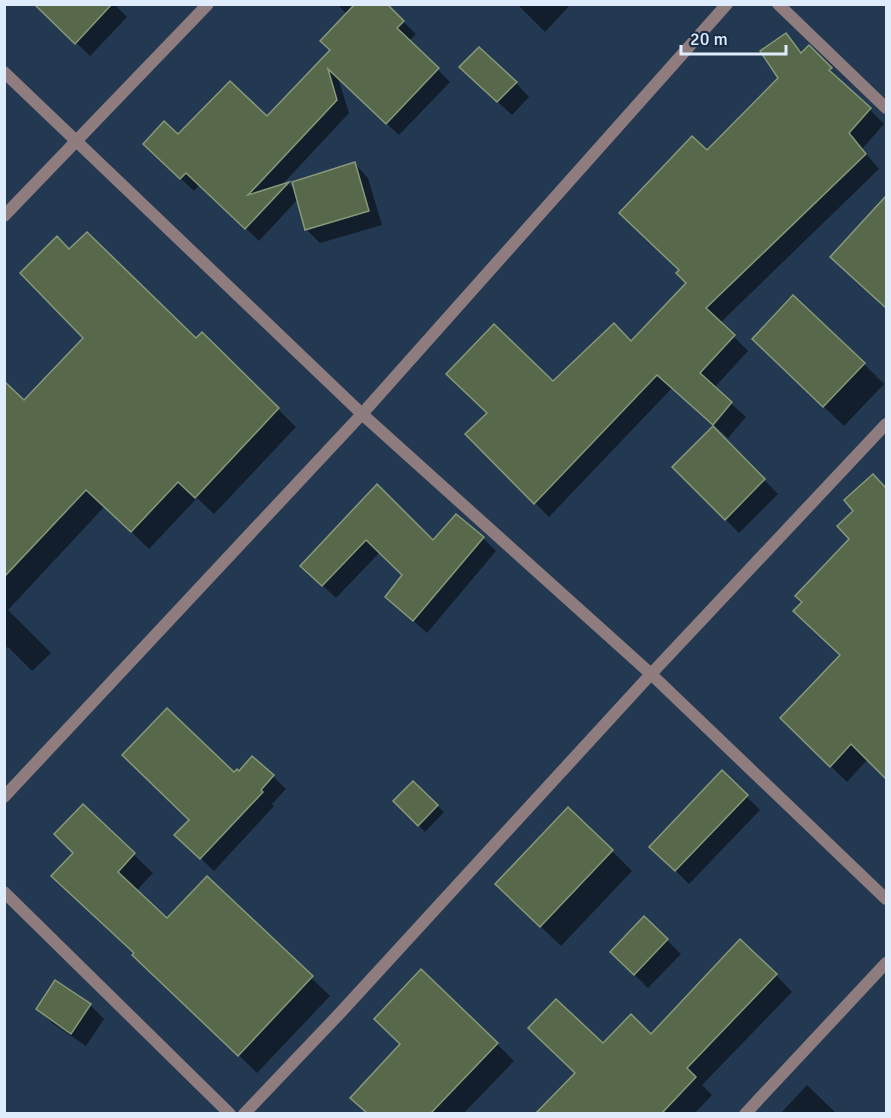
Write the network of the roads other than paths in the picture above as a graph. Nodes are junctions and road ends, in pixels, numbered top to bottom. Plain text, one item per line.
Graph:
1 (208, 4) edge
2 (727, 4) edge
3 (778, 4) edge
4 (4, 72) edge
5 (886, 108) edge
6 (77, 142) junction
7 (4, 216) edge
8 (362, 414) junction
9 (886, 424) edge
10 (651, 674) junction
11 (4, 797) edge
12 (4, 892) edge
13 (886, 899) edge
14 (886, 963) edge
15 (230, 1113) edge
16 (244, 1113) edge
17 (745, 1113) edge

1 - 6 street
2 - 8 street
3 - 5 street
4 - 6 street
6 - 7 street
6 - 8 street
8 - 10 street
8 - 11 street
9 - 10 street
10 - 13 street
10 - 16 street
12 - 15 street
14 - 17 street

